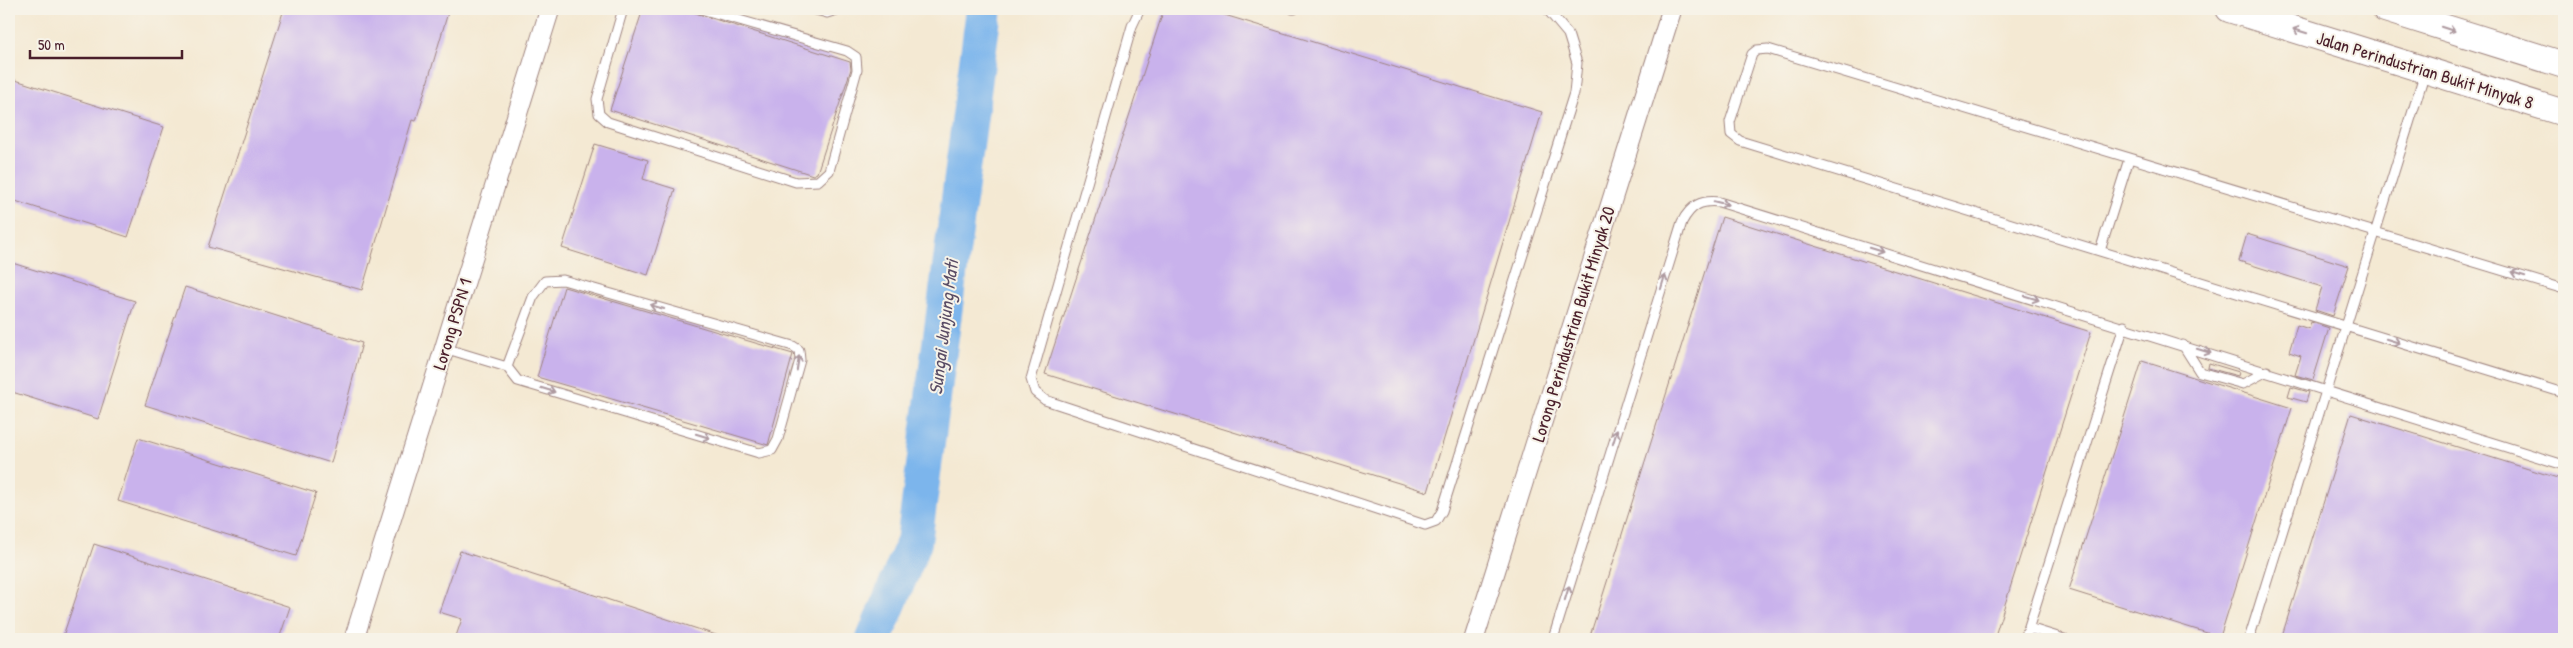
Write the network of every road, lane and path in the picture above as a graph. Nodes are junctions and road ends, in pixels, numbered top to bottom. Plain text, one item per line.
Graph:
1 (550, 9) edge
2 (623, 9) edge
3 (702, 9) edge
4 (812, 9) edge
5 (840, 9) edge
6 (1140, 9) edge
7 (1547, 9) edge
8 (1672, 9) edge
9 (2229, 9) edge
10 (2385, 9) edge
11 (2564, 65) edge
12 (2426, 70) junction
13 (2564, 113) edge
14 (2129, 159) junction
15 (2376, 230) junction
16 (2100, 251) junction
17 (2564, 289) edge
18 (2124, 326) junction
19 (2346, 326) junction
20 (2183, 345) junction
21 (444, 348) junction
22 (507, 367) junction
23 (2267, 371) junction
24 (2327, 390) junction
25 (2564, 393) edge
26 (2564, 465) edge
27 (2029, 628) junction
28 (354, 639) edge
29 (1474, 639) edge
30 (1553, 639) edge
31 (2026, 639) edge
32 (2064, 639) edge
33 (2249, 639) edge

1 - 21 street, Lorong PSPN 1
2 - 3 lane
4 - 5 lane
6 - 7 lane
8 - 29 street, Lorong Perindustrian Bukit Minyak 20
12 -> 9 street, Jalan Perindustrian Bukit Minyak 8
10 -> 11 street
12 - 13 street, Jalan Perindustrian Bukit Minyak 8
12 - 15 lane
14 - 15 lane
14 - 16 lane
14 - 16 lane
17 -> 15 lane
15 - 19 lane
16 - 19 lane
18 - 20 lane
18 - 27 lane
30 -> 18 lane
19 - 24 lane
19 -> 25 lane
20 -> 23 lane
20 - 23 lane
21 - 22 lane
21 - 28 street, Lorong PSPN 1
22 -> 22 lane
23 - 24 lane
24 - 26 lane
24 - 33 lane
27 - 31 lane
27 - 32 lane

